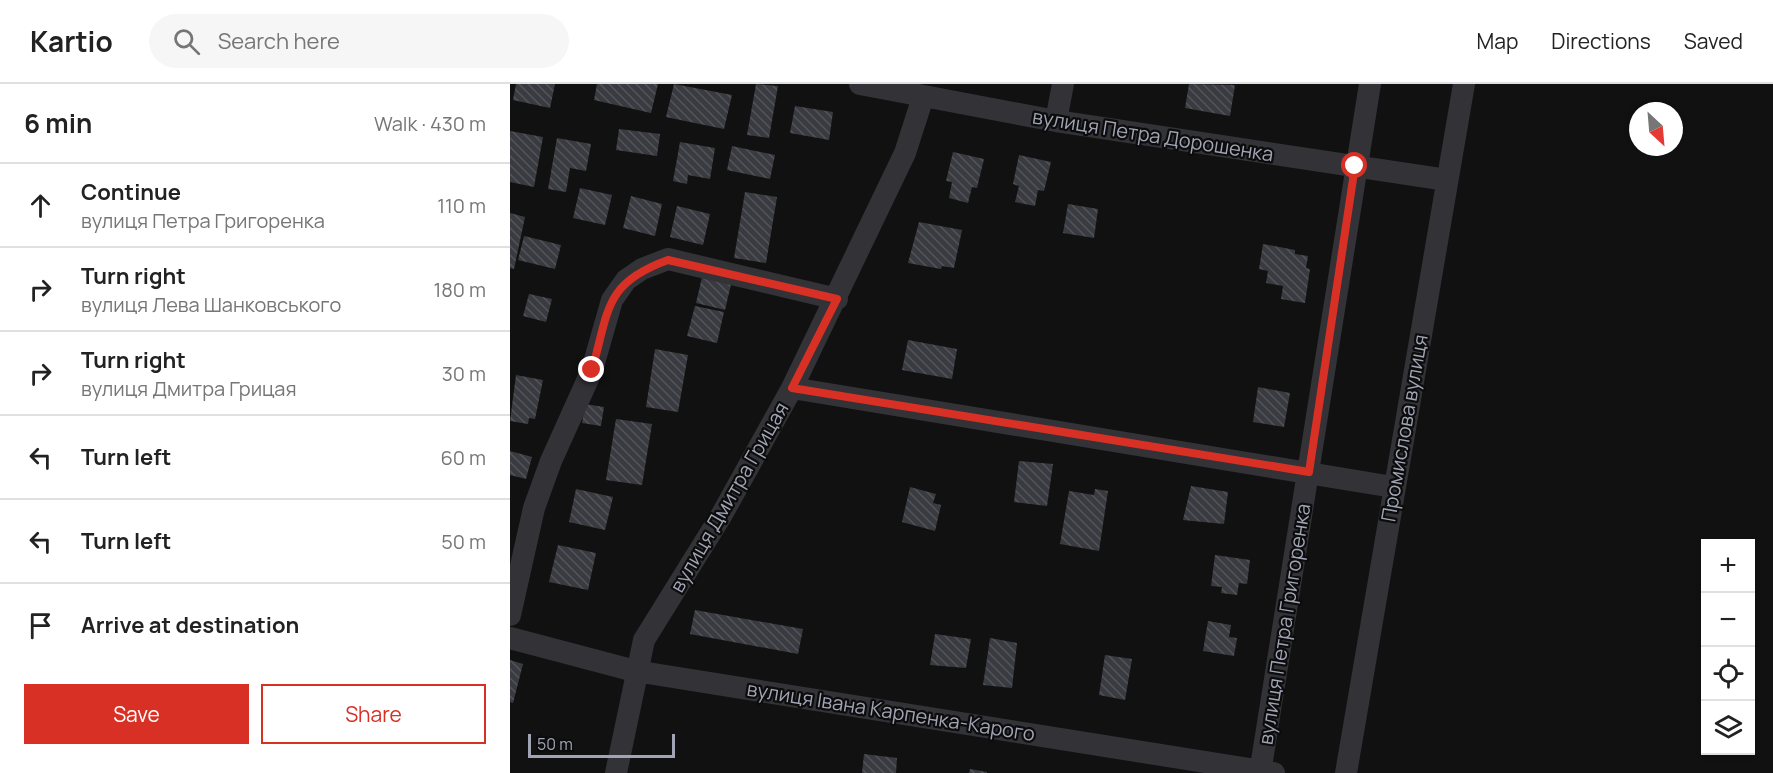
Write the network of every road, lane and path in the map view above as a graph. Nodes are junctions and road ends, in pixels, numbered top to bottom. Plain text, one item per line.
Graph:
1 (860, 84) edge
2 (1063, 84) edge
3 (1370, 84) edge
4 (1464, 84) edge
5 (923, 97) junction
6 (1056, 122) junction
7 (1355, 166) junction
8 (1447, 180) junction
9 (837, 299) junction
10 (792, 388) junction
11 (1309, 472) junction
12 (1393, 488) junction
13 (510, 615) edge
14 (510, 638) edge
15 (635, 671) junction
16 (1265, 772) edge
17 (616, 773) edge
18 (1346, 773) edge

1 - 5 street, вулиця Петра Дорошенка
2 - 6 street
3 - 7 street, вулиця Петра Григоренка
4 - 8 street, Промислова вулиця
5 - 6 street, вулиця Петра Дорошенка
5 - 9 street, вулиця Дмитра Грицая
6 - 7 street, вулиця Петра Дорошенка
7 - 8 street, вулиця Петра Дорошенка
7 - 11 street, вулиця Петра Григоренка
8 - 12 street, Промислова вулиця
9 - 10 street, вулиця Дмитра Грицая
9 - 13 street
10 - 11 street
10 - 15 street, вулиця Дмитра Грицая
11 - 12 street
11 - 16 street, вулиця Петра Григоренка
12 - 18 street, Промислова вулиця
14 - 15 street, вулиця Івана Карпенка-Карого
15 - 16 street, вулиця Івана Карпенка-Карого
15 - 17 street, вулиця Дмитра Грицая

